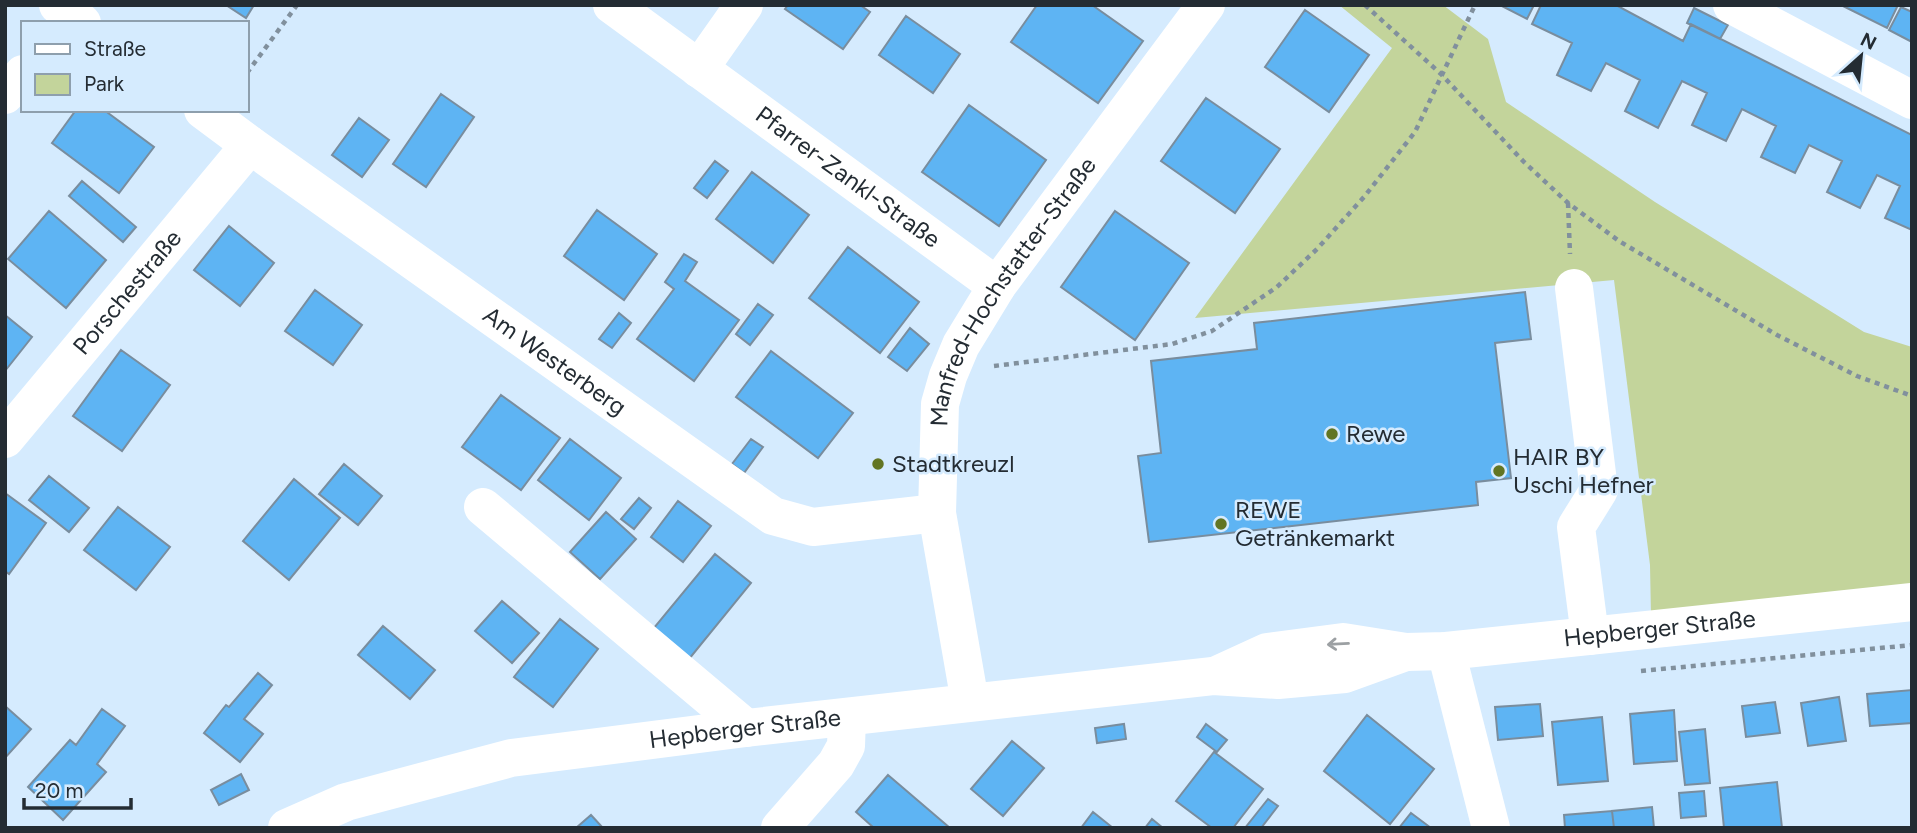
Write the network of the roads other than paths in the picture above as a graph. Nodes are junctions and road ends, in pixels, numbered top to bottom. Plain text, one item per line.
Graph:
1 (611, 5) edge
2 (744, 5) edge
3 (1206, 5) edge
4 (1732, 5) edge
5 (699, 69) junction
6 (21, 76) edge
7 (5, 95) edge
8 (1912, 100) edge
9 (206, 112) edge
10 (250, 145) junction
11 (997, 286) junction
12 (1574, 288) road end
13 (5, 439) edge
14 (483, 508) dead end
15 (937, 513) junction
16 (1912, 602) edge
17 (1590, 636) junction
18 (1446, 651) junction
19 (970, 702) junction
20 (847, 717) junction
21 (746, 728) junction
22 (786, 826) edge
23 (287, 828) edge
24 (1490, 828) edge

1 - 5 street, Pfarrer-Zankl-Straße
2 - 5 street
3 - 11 street, Manfred-Hochstatter-Straße
4 - 8 street
5 - 11 street, Pfarrer-Zankl-Straße
6 - 7 street
9 - 10 street, Am Westerberg
10 - 13 street, Porschestraße
10 - 15 street, Am Westerberg
11 - 15 street, Manfred-Hochstatter-Straße
12 - 17 street
14 - 21 street
15 - 19 street, Manfred-Hochstatter-Straße
16 - 17 street, Hepberger Straße
17 - 18 street, Hepberger Straße
18 - 19 street, Hepberger Straße
18 - 24 street
19 - 20 street, Hepberger Straße
20 - 21 street, Hepberger Straße
20 - 22 street
21 - 23 street, Hepberger Straße

